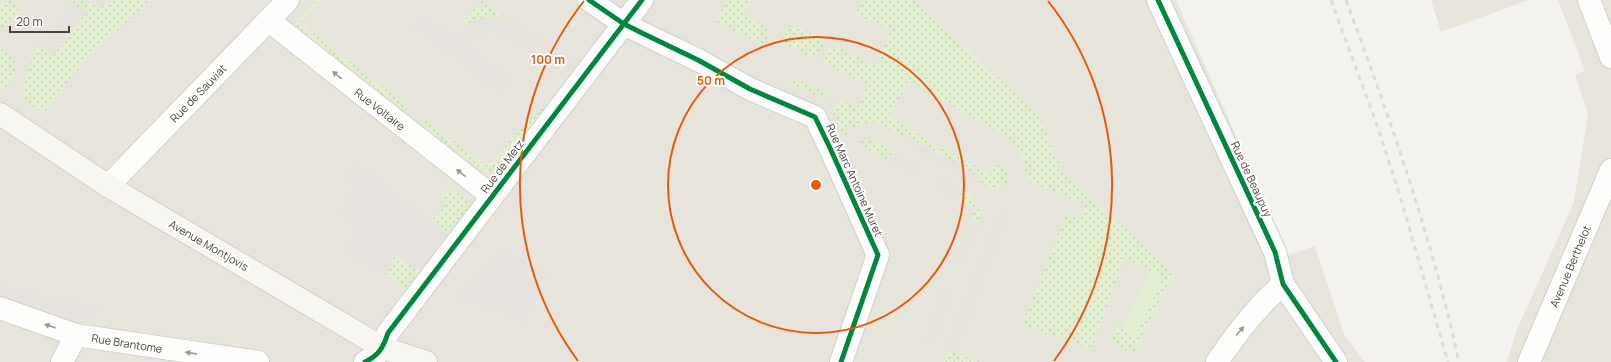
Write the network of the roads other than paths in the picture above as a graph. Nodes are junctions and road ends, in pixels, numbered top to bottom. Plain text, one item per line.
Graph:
1 (288, 0) edge
2 (589, 0) edge
3 (642, 0) edge
4 (1158, 0) edge
5 (1589, 0) edge
6 (268, 20) junction
7 (624, 24) junction
8 (1611, 57) edge
9 (0, 114) edge
10 (1611, 170) edge
11 (108, 186) junction
12 (492, 196) junction
13 (1284, 284) junction
14 (0, 308) edge
15 (76, 335) junction
16 (383, 348) junction
17 (236, 361) edge
18 (62, 362) edge
19 (258, 362) edge
20 (366, 362) edge
21 (426, 362) edge
22 (841, 362) edge
23 (1217, 362) edge
24 (1336, 362) edge
25 (1529, 362) edge

1 - 6 street, Rue de Sauviat
2 - 7 street, Rue Marc Antoine Muret
3 - 7 street, Rue de Metz
4 - 13 street, Rue de Beaupuy
5 - 8 street
6 - 11 street, Rue de Sauviat
12 -> 6 street, Rue Voltaire
7 - 12 street, Rue de Metz
7 - 22 street, Rue Marc Antoine Muret
9 - 11 main road, Avenue Montjovis
10 - 25 street, Avenue Berthelot
11 - 16 main road, Avenue Montjovis
12 - 16 street, Rue de Metz
23 -> 13 street
13 - 24 street, Rue de Beaupuy
15 -> 14 street, Rue Brantome
17 -> 15 street, Rue Brantome
15 - 18 street
16 - 20 street
16 - 21 main road, Avenue Montjovis
17 - 19 street, Rue Brantome

